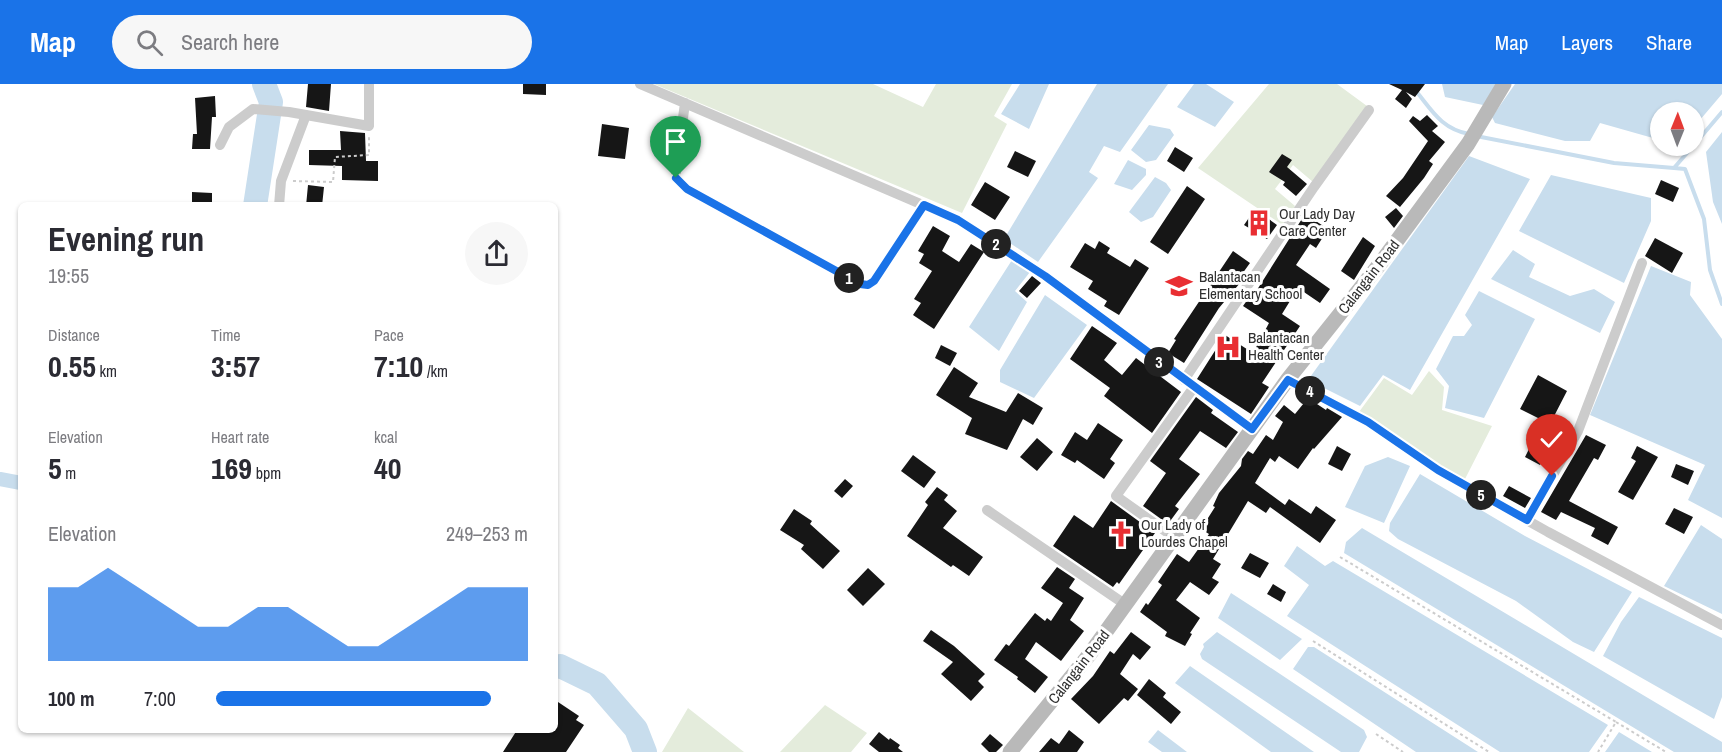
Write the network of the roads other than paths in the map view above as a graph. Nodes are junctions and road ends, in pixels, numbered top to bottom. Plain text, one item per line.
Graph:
1 (369, 84) edge
2 (640, 84) edge
3 (1504, 84) edge
4 (685, 103) junction
5 (1369, 110) dead end
6 (306, 115) junction
7 (220, 145) dead end
8 (279, 202) edge
9 (924, 205) junction
10 (1642, 263) dead end
11 (1184, 380) junction
12 (1288, 380) junction
13 (1194, 387) junction
14 (1252, 429) junction
15 (987, 510) dead end
16 (1527, 520) junction
17 (1175, 538) junction
18 (1126, 605) junction
19 (1722, 625) edge
20 (1010, 752) edge

1 - 6 street
2 - 4 street
3 - 12 street, Calangain Road
4 - 9 street
4 - 9 street
5 - 11 street
6 - 7 street
6 - 8 street
9 - 11 street
10 - 16 street
11 - 13 street
12 - 14 street, Calangain Road
12 - 16 street
13 - 14 street
13 - 17 street
14 - 17 street, Calangain Road
15 - 18 street
16 - 19 street
17 - 18 street, Calangain Road
18 - 20 street, Calangain Road

